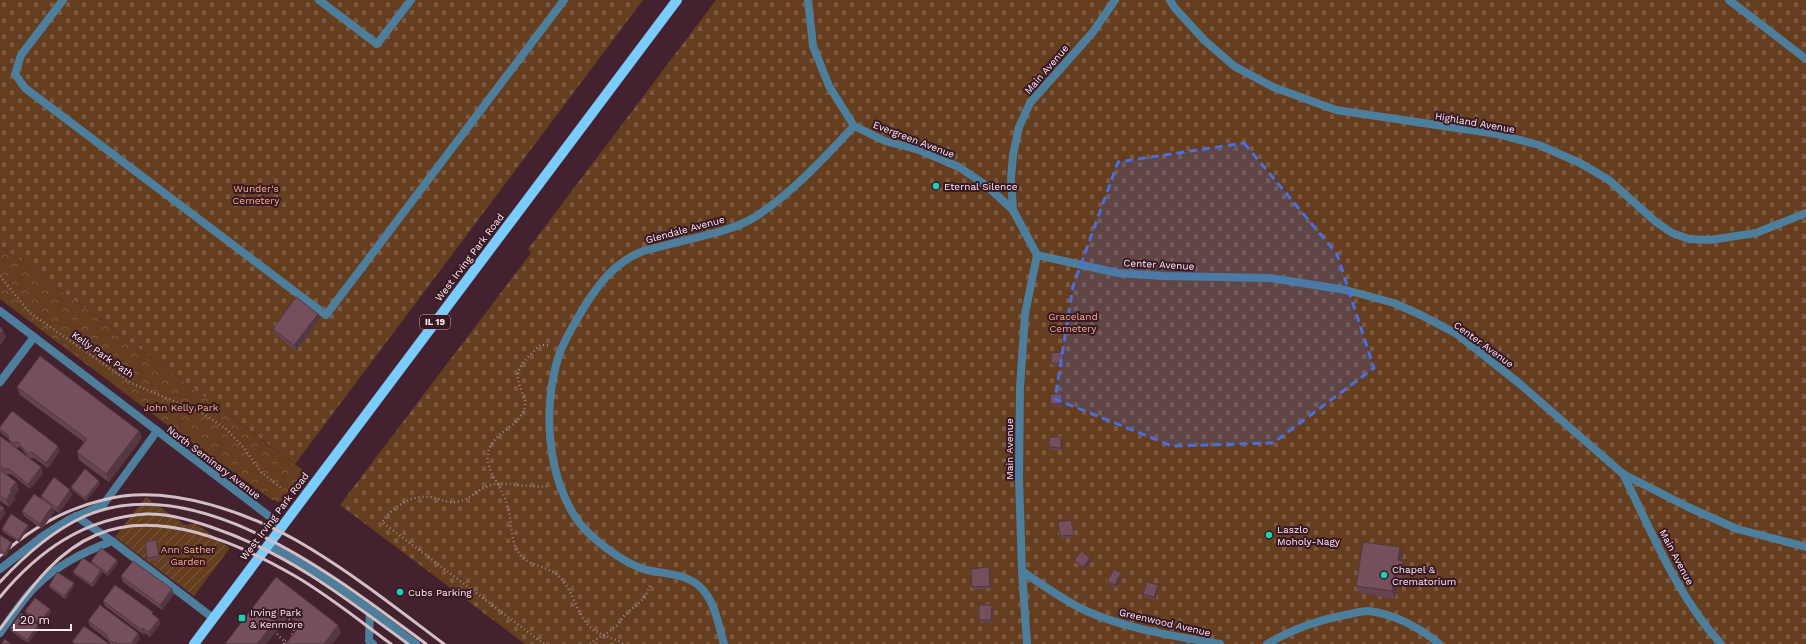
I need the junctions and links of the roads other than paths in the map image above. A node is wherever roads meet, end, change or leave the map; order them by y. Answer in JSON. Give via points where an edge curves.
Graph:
{"nodes":[{"id":1,"x":63,"y":0,"type":"edge"},
{"id":2,"x":319,"y":0,"type":"edge"},
{"id":3,"x":411,"y":0,"type":"edge"},
{"id":4,"x":564,"y":0,"type":"edge"},
{"id":5,"x":677,"y":0,"type":"edge"},
{"id":6,"x":808,"y":0,"type":"edge"},
{"id":7,"x":1115,"y":0,"type":"edge"},
{"id":8,"x":1170,"y":0,"type":"edge"},
{"id":9,"x":1729,"y":0,"type":"edge"},
{"id":10,"x":1806,"y":58,"type":"edge"},
{"id":11,"x":854,"y":126,"type":"junction"},
{"id":12,"x":1013,"y":210,"type":"junction"},
{"id":13,"x":1806,"y":212,"type":"edge"},
{"id":14,"x":1037,"y":255,"type":"junction"},
{"id":15,"x":0,"y":311,"type":"edge"},
{"id":16,"x":34,"y":337,"type":"junction"},
{"id":17,"x":0,"y":382,"type":"edge"},
{"id":18,"x":158,"y":431,"type":"junction"},
{"id":19,"x":1623,"y":474,"type":"junction"},
{"id":20,"x":76,"y":516,"type":"junction"},
{"id":21,"x":282,"y":526,"type":"junction"},
{"id":22,"x":112,"y":541,"type":"junction"},
{"id":23,"x":268,"y":544,"type":"junction"},
{"id":24,"x":1806,"y":547,"type":"edge"},
{"id":25,"x":0,"y":569,"type":"edge"},
{"id":26,"x":1022,"y":571,"type":"junction"},
{"id":27,"x":370,"y":609,"type":"junction"},
{"id":28,"x":213,"y":618,"type":"junction"},
{"id":29,"x":0,"y":633,"type":"edge"},
{"id":30,"x":194,"y":644,"type":"edge"},
{"id":31,"x":373,"y":644,"type":"edge"},
{"id":32,"x":416,"y":644,"type":"edge"},
{"id":33,"x":724,"y":644,"type":"edge"},
{"id":34,"x":1027,"y":644,"type":"edge"},
{"id":35,"x":1220,"y":644,"type":"edge"},
{"id":36,"x":1267,"y":644,"type":"edge"},
{"id":37,"x":1439,"y":644,"type":"edge"},
{"id":38,"x":1721,"y":644,"type":"edge"}],
"edges":[{"from":1,"to":4,"type":"street","via":[[22,55],[15,74],[25,88],[326,315]]},
{"from":2,"to":3,"type":"street","via":[[377,44]]},
{"from":5,"to":21,"type":"main road","name":"West Irving Park Road","number":"IL 19"},
{"from":6,"to":11,"type":"street","via":[[813,46],[829,86]]},
{"from":7,"to":12,"type":"street","name":"Main Avenue","via":[[1093,32],[1030,103],[1019,127],[1013,155]]},
{"from":8,"to":13,"type":"street","name":"Highland Avenue","via":[[1204,40],[1234,66],[1273,87],[1336,110],[1497,134],[1539,145],[1580,163],[1609,180],[1656,222],[1672,233],[1689,239],[1710,240],[1756,233]]},
{"from":9,"to":10,"type":"street"},
{"from":11,"to":12,"type":"street","name":"Evergreen Avenue","via":[[885,141],[918,150],[959,167],[987,186]]},
{"from":11,"to":33,"type":"street","name":"Glendale Avenue","via":[[808,175],[753,218],[722,231],[641,251],[615,266],[594,291],[573,325],[558,357],[551,390],[552,453],[560,484],[574,516],[593,537],[621,559],[646,570],[680,576],[698,585],[712,603]]},
{"from":12,"to":14,"type":"street","name":"Evergreen Avenue"},
{"from":14,"to":19,"type":"street","name":"Center Avenue","via":[[1118,273],[1270,278],[1346,290],[1394,303],[1457,334],[1520,384]]},
{"from":14,"to":26,"type":"street","name":"Main Avenue","via":[[1025,314],[1020,388]]},
{"from":15,"to":16,"type":"street","name":"North Seminary Avenue"},
{"from":16,"to":17,"type":"street"},
{"from":16,"to":18,"type":"street","name":"North Seminary Avenue"},
{"from":18,"to":20,"type":"street","via":[[103,504]]},
{"from":18,"to":21,"type":"street","name":"North Seminary Avenue"},
{"from":19,"to":24,"type":"street","name":"Center Avenue","via":[[1737,529]]},
{"from":19,"to":38,"type":"street","name":"Main Avenue","via":[[1678,582],[1710,632]]},
{"from":20,"to":22,"type":"street"},
{"from":20,"to":25,"type":"street","via":[[43,536]]},
{"from":21,"to":23,"type":"main road","name":"West Irving Park Road","number":"IL 19"},
{"from":22,"to":28,"type":"street"},
{"from":22,"to":29,"type":"street","via":[[67,562],[35,587]]},
{"from":23,"to":27,"type":"street","via":[[339,586]]},
{"from":23,"to":28,"type":"main road","name":"West Irving Park Road","number":"IL 19"},
{"from":26,"to":34,"type":"street","name":"Main Avenue"},
{"from":26,"to":35,"type":"street","name":"Greenwood Avenue","via":[[1084,610],[1122,624]]},
{"from":27,"to":31,"type":"street","via":[[369,641]]},
{"from":27,"to":32,"type":"street"},
{"from":28,"to":30,"type":"main road","name":"West Irving Park Road","number":"IL 19"},
{"from":36,"to":37,"type":"street","via":[[1323,619],[1368,611],[1402,620]]}]}
